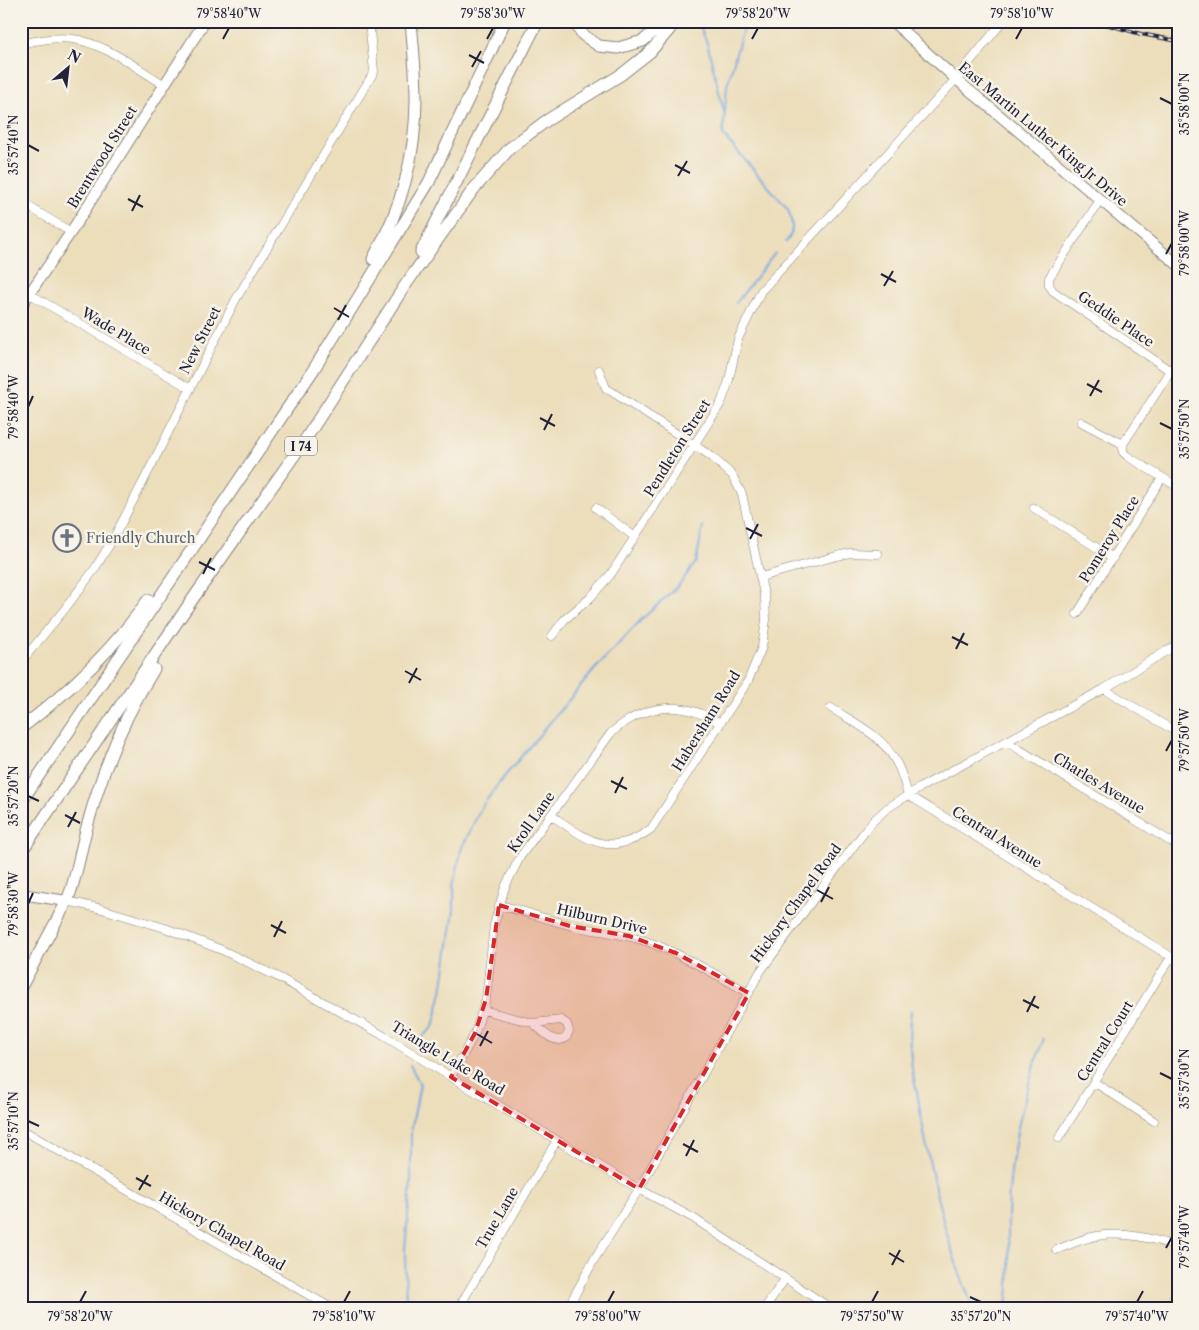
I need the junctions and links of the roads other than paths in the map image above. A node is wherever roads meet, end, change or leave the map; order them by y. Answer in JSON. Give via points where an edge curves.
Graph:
{"nodes":[{"id":1,"x":205,"y":21,"type":"edge"},
{"id":2,"x":369,"y":21,"type":"edge"},
{"id":3,"x":411,"y":21,"type":"edge"},
{"id":4,"x":505,"y":21,"type":"edge"},
{"id":5,"x":538,"y":21,"type":"edge"},
{"id":6,"x":574,"y":21,"type":"edge"},
{"id":7,"x":665,"y":21,"type":"edge"},
{"id":8,"x":675,"y":21,"type":"edge"},
{"id":9,"x":892,"y":21,"type":"edge"},
{"id":10,"x":1003,"y":21,"type":"edge"},
{"id":11,"x":21,"y":44,"type":"edge"},
{"id":12,"x":956,"y":79,"type":"junction"},
{"id":13,"x":163,"y":84,"type":"junction"},
{"id":14,"x":1100,"y":200,"type":"junction"},
{"id":15,"x":21,"y":202,"type":"edge"},
{"id":16,"x":71,"y":232,"type":"junction"},
{"id":17,"x":1178,"y":265,"type":"edge"},
{"id":18,"x":404,"y":287,"type":"junction"},
{"id":19,"x":363,"y":290,"type":"junction"},
{"id":20,"x":30,"y":294,"type":"junction"},
{"id":21,"x":21,"y":306,"type":"edge"},
{"id":22,"x":1178,"y":360,"type":"edge"},
{"id":23,"x":599,"y":370,"type":"dead end"},
{"id":24,"x":1170,"y":371,"type":"junction"},
{"id":25,"x":1178,"y":376,"type":"edge"},
{"id":26,"x":189,"y":388,"type":"junction"},
{"id":27,"x":1081,"y":422,"type":"dead end"},
{"id":28,"x":1123,"y":444,"type":"junction"},
{"id":29,"x":694,"y":445,"type":"junction"},
{"id":30,"x":1162,"y":478,"type":"junction"},
{"id":31,"x":1178,"y":488,"type":"edge"},
{"id":32,"x":596,"y":508,"type":"dead end"},
{"id":33,"x":1034,"y":508,"type":"dead end"},
{"id":34,"x":635,"y":536,"type":"junction"},
{"id":35,"x":191,"y":550,"type":"junction"},
{"id":36,"x":878,"y":554,"type":"dead end"},
{"id":37,"x":1113,"y":558,"type":"junction"},
{"id":38,"x":761,"y":577,"type":"junction"},
{"id":39,"x":192,"y":600,"type":"junction"},
{"id":40,"x":1077,"y":614,"type":"dead end"},
{"id":41,"x":552,"y":636,"type":"dead end"},
{"id":42,"x":1178,"y":644,"type":"edge"},
{"id":43,"x":21,"y":662,"type":"edge"},
{"id":44,"x":1104,"y":689,"type":"junction"},
{"id":45,"x":831,"y":708,"type":"dead end"},
{"id":46,"x":720,"y":724,"type":"junction"},
{"id":47,"x":21,"y":728,"type":"edge"},
{"id":48,"x":1178,"y":733,"type":"edge"},
{"id":49,"x":1007,"y":742,"type":"junction"},
{"id":50,"x":908,"y":795,"type":"junction"},
{"id":51,"x":21,"y":802,"type":"edge"},
{"id":52,"x":551,"y":815,"type":"junction"},
{"id":53,"x":1178,"y":846,"type":"edge"},
{"id":54,"x":21,"y":852,"type":"edge"},
{"id":55,"x":21,"y":894,"type":"edge"},
{"id":56,"x":67,"y":901,"type":"junction"},
{"id":57,"x":499,"y":905,"type":"junction"},
{"id":58,"x":1175,"y":959,"type":"edge"},
{"id":59,"x":21,"y":987,"type":"edge"},
{"id":60,"x":749,"y":993,"type":"junction"},
{"id":61,"x":483,"y":1010,"type":"junction"},
{"id":62,"x":533,"y":1023,"type":"dead end"},
{"id":63,"x":451,"y":1077,"type":"junction"},
{"id":64,"x":1094,"y":1082,"type":"junction"},
{"id":65,"x":1154,"y":1121,"type":"dead end"},
{"id":66,"x":21,"y":1129,"type":"edge"},
{"id":67,"x":1059,"y":1138,"type":"dead end"},
{"id":68,"x":557,"y":1140,"type":"junction"},
{"id":69,"x":639,"y":1189,"type":"junction"},
{"id":70,"x":1178,"y":1248,"type":"edge"},
{"id":71,"x":1056,"y":1250,"type":"dead end"},
{"id":72,"x":785,"y":1278,"type":"junction"},
{"id":73,"x":1178,"y":1289,"type":"edge"},
{"id":74,"x":333,"y":1309,"type":"edge"},
{"id":75,"x":458,"y":1309,"type":"edge"},
{"id":76,"x":567,"y":1309,"type":"edge"},
{"id":77,"x":764,"y":1309,"type":"edge"},
{"id":78,"x":832,"y":1309,"type":"edge"},
{"id":79,"x":1169,"y":1309,"type":"edge"}],
"edges":[{"from":1,"to":13,"type":"main road","name":"Brentwood Street"},
{"from":2,"to":26,"type":"street","name":"New Street","via":[[374,72],[236,299]]},
{"from":3,"to":19,"type":"highway","via":[[416,98],[412,147],[398,207],[368,270]]},
{"from":4,"to":19,"type":"highway","number":"I 74","via":[[429,182]]},
{"from":5,"to":18,"type":"highway","number":"I 74"},
{"from":6,"to":7,"type":"highway","via":[[583,35],[599,46],[618,48],[643,41]]},
{"from":8,"to":18,"type":"highway","via":[[650,52],[622,74],[546,121],[510,148],[473,190]]},
{"from":9,"to":12,"type":"main road","name":"East Martin Luther King Jr Drive"},
{"from":10,"to":12,"type":"street","name":"Pendleton Street"},
{"from":11,"to":13,"type":"street","via":[[78,39],[99,47]]},
{"from":12,"to":14,"type":"main road","name":"East Martin Luther King Jr Drive"},
{"from":12,"to":29,"type":"street","name":"Pendleton Street","via":[[761,291],[738,339],[721,403]]},
{"from":13,"to":16,"type":"main road","name":"Brentwood Street"},
{"from":14,"to":17,"type":"main road","name":"East Martin Luther King Jr Drive"},
{"from":14,"to":24,"type":"street","name":"Geddie Place","via":[[1049,278],[1049,285],[1053,291]]},
{"from":15,"to":16,"type":"street"},
{"from":16,"to":20,"type":"main road","name":"Brentwood Street"},
{"from":18,"to":39,"type":"highway","number":"I 74","via":[[303,443]]},
{"from":19,"to":35,"type":"highway","number":"I 74","via":[[312,372]]},
{"from":20,"to":21,"type":"main road","name":"Brentwood Street"},
{"from":20,"to":26,"type":"street","name":"Wade Place"},
{"from":22,"to":24,"type":"street"},
{"from":23,"to":29,"type":"street","name":"Habersham Road","via":[[606,388]]},
{"from":24,"to":25,"type":"street","name":"Geddie Place"},
{"from":24,"to":28,"type":"street"},
{"from":26,"to":43,"type":"street","name":"New Street","via":[[94,570]]},
{"from":27,"to":28,"type":"street"},
{"from":28,"to":30,"type":"street","via":[[1126,456]]},
{"from":29,"to":34,"type":"street","name":"Pendleton Street"},
{"from":29,"to":38,"type":"street","name":"Habersham Road","via":[[732,475],[742,494]]},
{"from":30,"to":31,"type":"street"},
{"from":30,"to":37,"type":"street","name":"Pomeroy Place"},
{"from":32,"to":34,"type":"street"},
{"from":33,"to":37,"type":"street"},
{"from":34,"to":41,"type":"street","name":"Pendleton Street","via":[[610,574]]},
{"from":35,"to":47,"type":"highway","via":[[170,567],[136,617],[90,669]]},
{"from":35,"to":51,"type":"highway","number":"I 74"},
{"from":36,"to":38,"type":"street","via":[[850,553]]},
{"from":37,"to":40,"type":"street","name":"Pomeroy Place"},
{"from":38,"to":46,"type":"street","name":"Habersham Road","via":[[766,620],[762,647],[748,682]]},
{"from":39,"to":54,"type":"highway","number":"I 74"},
{"from":39,"to":56,"type":"highway","via":[[185,622],[148,678],[115,743],[98,788]]},
{"from":42,"to":44,"type":"street","name":"Hickory Chapel Road"},
{"from":44,"to":48,"type":"street"},
{"from":44,"to":49,"type":"street","name":"Hickory Chapel Road"},
{"from":45,"to":50,"type":"street","via":[[877,737],[890,751]]},
{"from":46,"to":52,"type":"street","name":"Kroll Lane","via":[[698,712],[674,708],[653,709],[631,718],[611,733]]},
{"from":46,"to":52,"type":"street","name":"Habersham Road","via":[[652,829],[641,837],[621,844],[598,843],[584,838]]},
{"from":49,"to":50,"type":"street","name":"Hickory Chapel Road"},
{"from":49,"to":53,"type":"street","name":"Charles Avenue"},
{"from":50,"to":58,"type":"street","name":"Central Avenue"},
{"from":50,"to":60,"type":"street","name":"Hickory Chapel Road","via":[[886,809],[863,833]]},
{"from":52,"to":57,"type":"street","name":"Kroll Lane","via":[[520,857]]},
{"from":55,"to":56,"type":"main road","name":"Triangle Lake Road"},
{"from":56,"to":59,"type":"highway"},
{"from":56,"to":63,"type":"street","name":"Triangle Lake Road","via":[[165,928],[222,950],[327,1003]]},
{"from":57,"to":60,"type":"street","name":"Hilburn Drive","via":[[570,926],[652,943]]},
{"from":57,"to":61,"type":"street","name":"Kroll Lane"},
{"from":58,"to":64,"type":"street","name":"Central Court"},
{"from":60,"to":69,"type":"street","name":"Hickory Chapel Road"},
{"from":61,"to":62,"type":"street"},
{"from":61,"to":63,"type":"street","name":"Kroll Lane","via":[[475,1033]]},
{"from":63,"to":68,"type":"street","name":"Triangle Lake Road"},
{"from":64,"to":65,"type":"street"},
{"from":64,"to":67,"type":"street","name":"Central Court"},
{"from":66,"to":74,"type":"street","name":"Hickory Chapel Road"},
{"from":68,"to":69,"type":"street","name":"Triangle Lake Road"},
{"from":68,"to":75,"type":"street","name":"True Lane"},
{"from":69,"to":72,"type":"street","name":"Triangle Lake Road","via":[[693,1218]]},
{"from":69,"to":76,"type":"street","name":"Hickory Chapel Road"},
{"from":70,"to":71,"type":"street","via":[[1157,1240],[1110,1235],[1095,1236]]},
{"from":72,"to":77,"type":"street"},
{"from":72,"to":78,"type":"street","name":"Triangle Lake Road"},
{"from":73,"to":79,"type":"street"}]}
